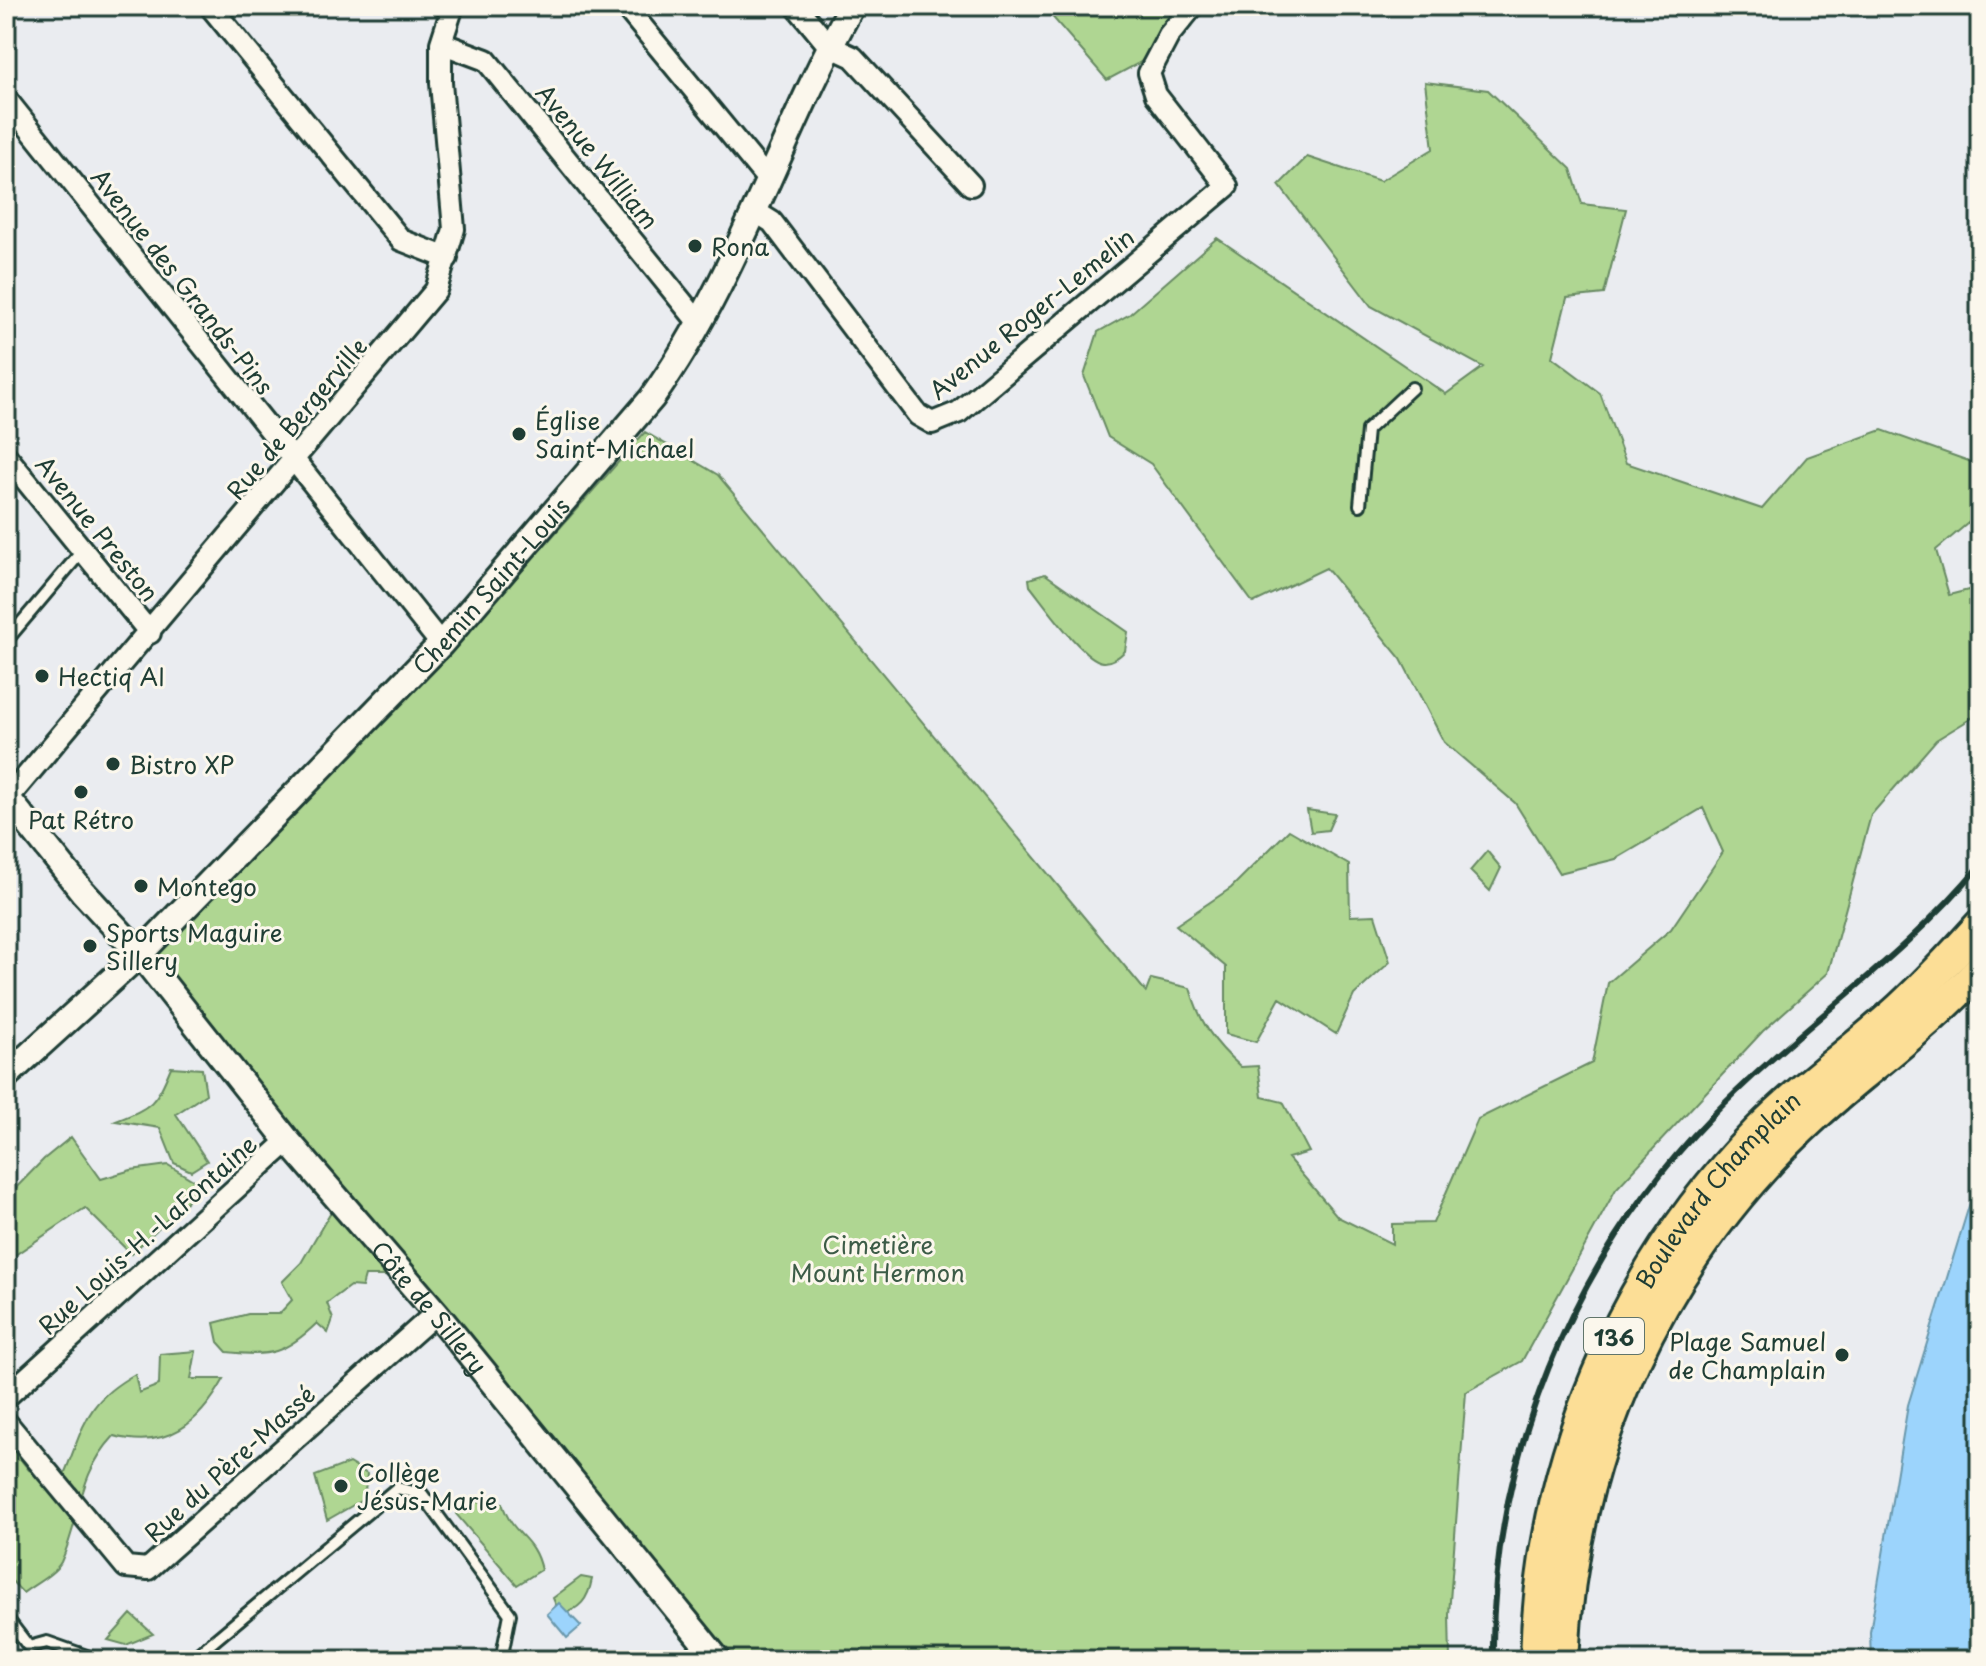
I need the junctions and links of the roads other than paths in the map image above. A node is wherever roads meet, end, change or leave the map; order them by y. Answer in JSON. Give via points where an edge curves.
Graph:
{"nodes":[{"id":1,"x":210,"y":6,"type":"edge"},
{"id":2,"x":453,"y":6,"type":"edge"},
{"id":3,"x":625,"y":6,"type":"edge"},
{"id":4,"x":796,"y":6,"type":"edge"},
{"id":5,"x":852,"y":6,"type":"edge"},
{"id":6,"x":1193,"y":6,"type":"edge"},
{"id":7,"x":441,"y":43,"type":"junction"},
{"id":8,"x":829,"y":46,"type":"junction"},
{"id":9,"x":6,"y":99,"type":"edge"},
{"id":10,"x":768,"y":180,"type":"junction"},
{"id":11,"x":971,"y":185,"type":"dead end"},
{"id":12,"x":756,"y":212,"type":"junction"},
{"id":13,"x":447,"y":258,"type":"junction"},
{"id":14,"x":699,"y":323,"type":"junction"},
{"id":15,"x":1412,"y":388,"type":"dead end"},
{"id":16,"x":6,"y":456,"type":"edge"},
{"id":17,"x":293,"y":461,"type":"junction"},
{"id":18,"x":1360,"y":505,"type":"dead end"},
{"id":19,"x":83,"y":550,"type":"junction"},
{"id":20,"x":150,"y":633,"type":"junction"},
{"id":21,"x":6,"y":641,"type":"edge"},
{"id":22,"x":441,"y":644,"type":"junction"},
{"id":23,"x":7,"y":797,"type":"edge"},
{"id":24,"x":1980,"y":925,"type":"edge"},
{"id":25,"x":140,"y":954,"type":"junction"},
{"id":26,"x":1980,"y":969,"type":"edge"},
{"id":27,"x":6,"y":1076,"type":"edge"},
{"id":28,"x":288,"y":1141,"type":"junction"},
{"id":29,"x":436,"y":1313,"type":"junction"},
{"id":30,"x":6,"y":1397,"type":"edge"},
{"id":31,"x":6,"y":1422,"type":"edge"},
{"id":32,"x":6,"y":1617,"type":"edge"},
{"id":33,"x":29,"y":1647,"type":"junction"},
{"id":34,"x":23,"y":1660,"type":"edge"},
{"id":35,"x":98,"y":1660,"type":"edge"},
{"id":36,"x":191,"y":1660,"type":"edge"},
{"id":37,"x":501,"y":1660,"type":"edge"},
{"id":38,"x":718,"y":1660,"type":"edge"},
{"id":39,"x":1536,"y":1660,"type":"edge"},
{"id":40,"x":1563,"y":1660,"type":"edge"}],
"edges":[{"from":1,"to":13,"type":"street","via":[[401,240]]},
{"from":2,"to":7,"type":"street","name":"Rue de Bergerville"},
{"from":3,"to":10,"type":"street"},
{"from":4,"to":8,"type":"street"},
{"from":5,"to":8,"type":"street","name":"Chemin Saint-Louis"},
{"from":6,"to":12,"type":"street","name":"Avenue Roger-Lemelin","via":[[1169,35],[1149,73],[1156,95],[1227,186],[959,412],[932,423],[918,415],[772,222]]},
{"from":7,"to":13,"type":"street","name":"Rue de Bergerville","via":[[454,229]]},
{"from":7,"to":14,"type":"street","name":"Avenue William","via":[[486,60]]},
{"from":8,"to":10,"type":"street","name":"Chemin Saint-Louis"},
{"from":8,"to":11,"type":"street","via":[[853,57]]},
{"from":9,"to":17,"type":"street","name":"Avenue des Grands-Pins"},
{"from":10,"to":12,"type":"street","name":"Chemin Saint-Louis"},
{"from":12,"to":14,"type":"street","name":"Chemin Saint-Louis"},
{"from":13,"to":17,"type":"street","name":"Rue de Bergerville","via":[[422,310]]},
{"from":14,"to":22,"type":"street","name":"Chemin Saint-Louis","via":[[652,398]]},
{"from":15,"to":18,"type":"lane","via":[[1367,430]]},
{"from":16,"to":19,"type":"street","name":"Avenue Preston"},
{"from":17,"to":20,"type":"street","name":"Rue de Bergerville"},
{"from":17,"to":22,"type":"street","name":"Avenue des Grands-Pins"},
{"from":19,"to":20,"type":"street","name":"Avenue Preston"},
{"from":19,"to":21,"type":"lane"},
{"from":20,"to":23,"type":"street","name":"Rue de Bergerville"},
{"from":22,"to":25,"type":"street","name":"Chemin Saint-Louis"},
{"from":23,"to":25,"type":"street","name":"Côte de Sillery"},
{"from":24,"to":39,"type":"main road","name":"Boulevard Champlain","number":"136","via":[[1900,1008],[1760,1129],[1660,1256],[1622,1319],[1570,1447],[1542,1573]]},
{"from":25,"to":27,"type":"street","name":"Chemin Saint-Louis"},
{"from":25,"to":28,"type":"street","name":"Côte de Sillery"},
{"from":26,"to":40,"type":"main road","name":"Boulevard Champlain","number":"136","via":[[1915,1034],[1783,1148],[1717,1223],[1669,1296],[1627,1373],[1598,1447],[1571,1565]]},
{"from":28,"to":29,"type":"street","name":"Côte de Sillery"},
{"from":28,"to":30,"type":"street","name":"Rue Louis-H.-LaFontaine"},
{"from":29,"to":31,"type":"street","name":"Rue du Père-Massé","via":[[148,1569],[126,1567]]},
{"from":29,"to":38,"type":"street","name":"Côte de Sillery"},
{"from":32,"to":33,"type":"lane"},
{"from":33,"to":34,"type":"lane"},
{"from":33,"to":35,"type":"lane","via":[[47,1642]]},
{"from":36,"to":37,"type":"lane","via":[[397,1488],[422,1494],[510,1614]]}]}
